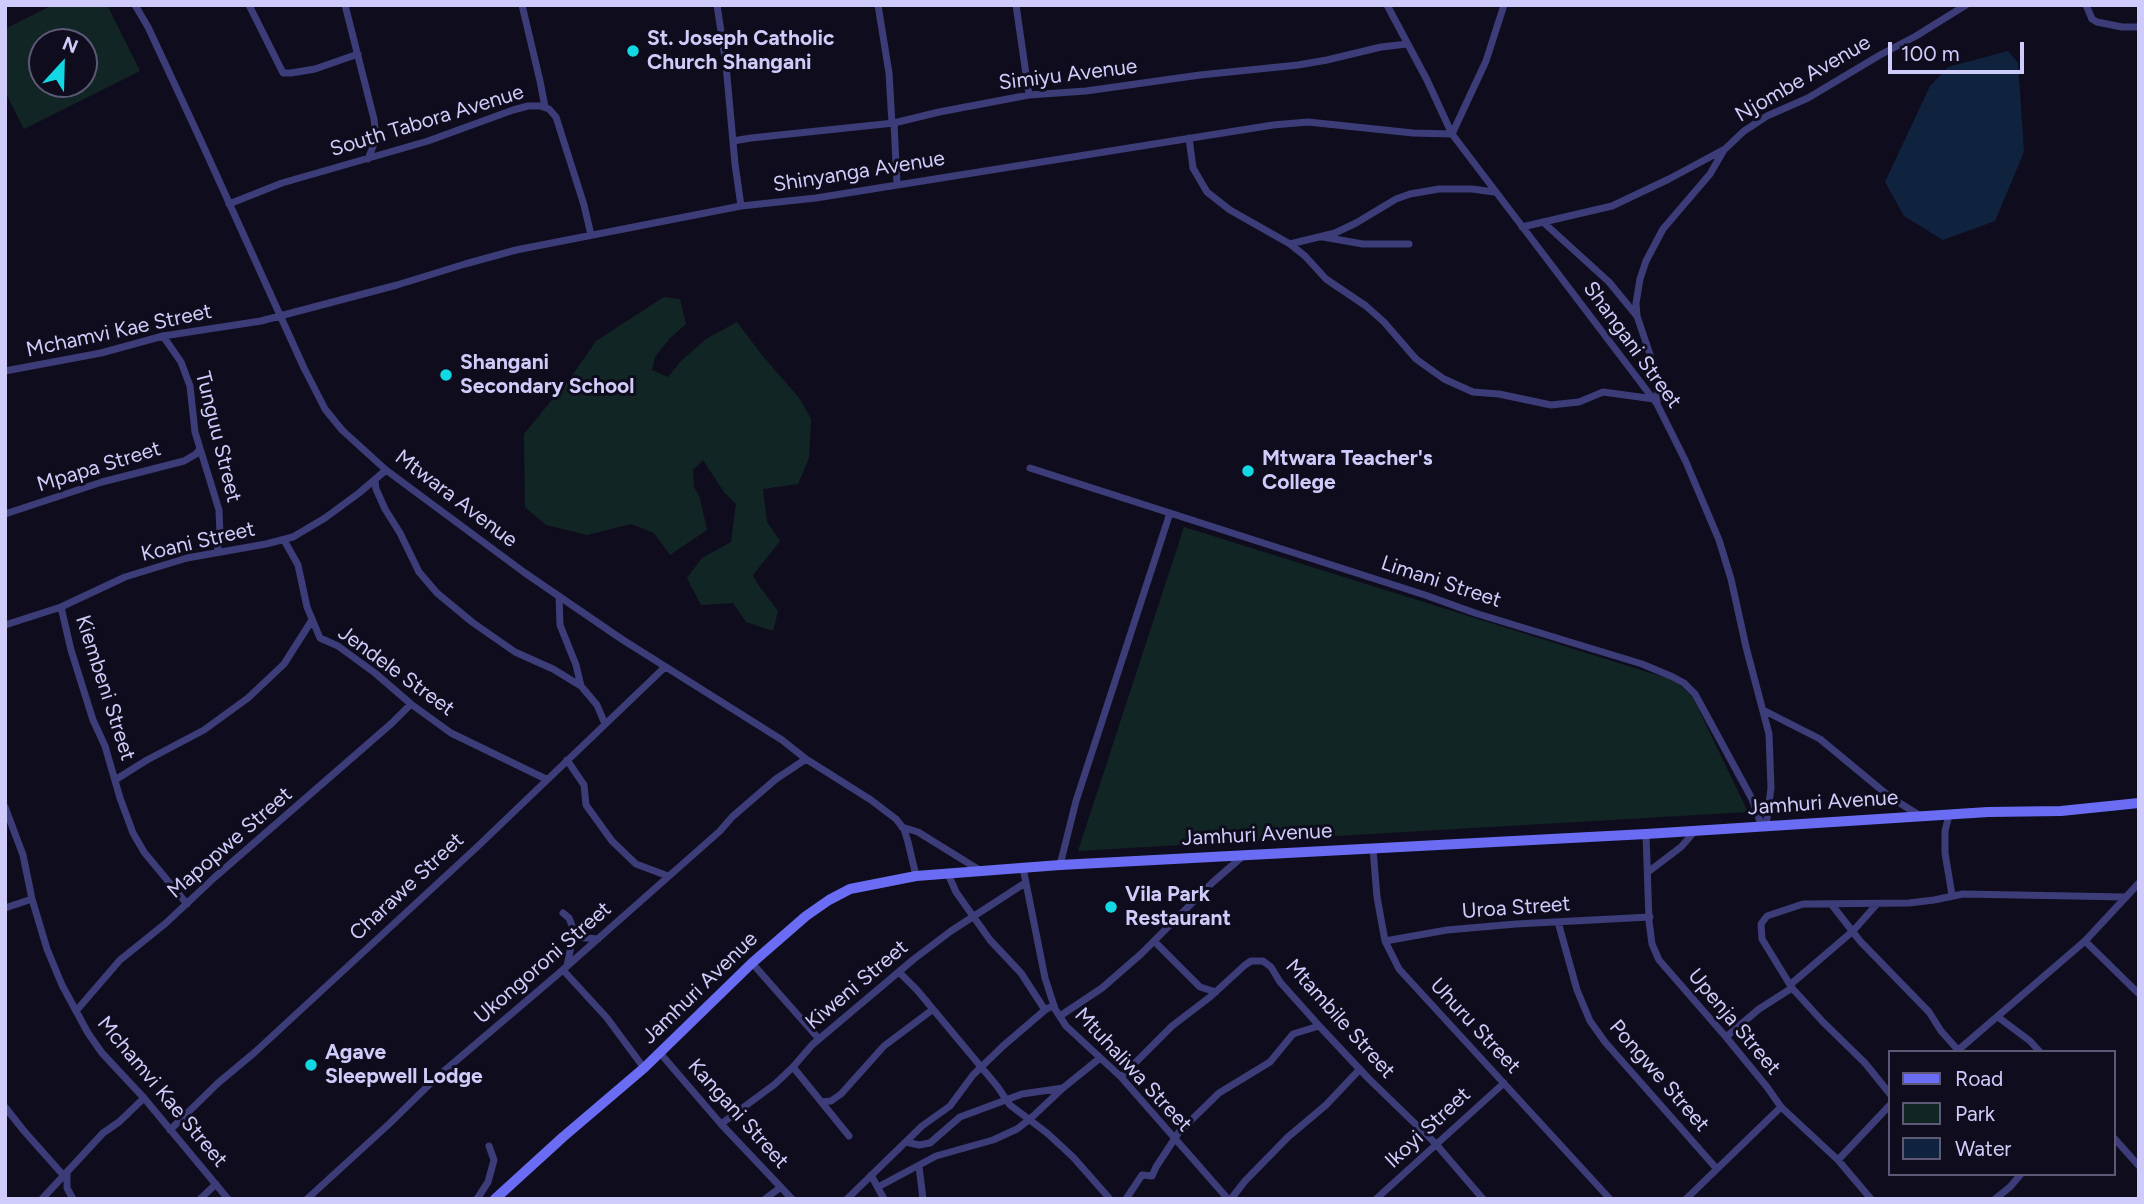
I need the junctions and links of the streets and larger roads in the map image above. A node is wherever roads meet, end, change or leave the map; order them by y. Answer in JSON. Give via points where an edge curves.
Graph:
{"nodes":[{"id":1,"x":135,"y":5,"type":"edge"},
{"id":2,"x":249,"y":5,"type":"edge"},
{"id":3,"x":345,"y":5,"type":"edge"},
{"id":4,"x":522,"y":5,"type":"edge"},
{"id":5,"x":717,"y":5,"type":"edge"},
{"id":6,"x":878,"y":5,"type":"edge"},
{"id":7,"x":1016,"y":5,"type":"edge"},
{"id":8,"x":1387,"y":5,"type":"edge"},
{"id":9,"x":1504,"y":5,"type":"edge"},
{"id":10,"x":1966,"y":5,"type":"edge"},
{"id":11,"x":2086,"y":5,"type":"edge"},
{"id":12,"x":2139,"y":27,"type":"edge"},
{"id":13,"x":1407,"y":44,"type":"junction"},
{"id":14,"x":358,"y":54,"type":"junction"},
{"id":15,"x":1029,"y":95,"type":"junction"},
{"id":16,"x":545,"y":107,"type":"junction"},
{"id":17,"x":893,"y":123,"type":"junction"},
{"id":18,"x":1452,"y":134,"type":"junction"},
{"id":19,"x":1189,"y":138,"type":"junction"},
{"id":20,"x":733,"y":141,"type":"junction"},
{"id":21,"x":1724,"y":150,"type":"junction"},
{"id":22,"x":368,"y":159,"type":"junction"},
{"id":23,"x":897,"y":184,"type":"junction"},
{"id":24,"x":1496,"y":192,"type":"junction"},
{"id":25,"x":229,"y":204,"type":"junction"},
{"id":26,"x":741,"y":206,"type":"junction"},
{"id":27,"x":1543,"y":222,"type":"junction"},
{"id":28,"x":1522,"y":227,"type":"junction"},
{"id":29,"x":591,"y":235,"type":"junction"},
{"id":30,"x":1323,"y":237,"type":"junction"},
{"id":31,"x":1290,"y":244,"type":"junction"},
{"id":32,"x":1409,"y":244,"type":"dead end"},
{"id":33,"x":1637,"y":316,"type":"junction"},
{"id":34,"x":280,"y":317,"type":"junction"},
{"id":35,"x":163,"y":336,"type":"junction"},
{"id":36,"x":5,"y":372,"type":"edge"},
{"id":37,"x":1656,"y":401,"type":"junction"},
{"id":38,"x":200,"y":449,"type":"junction"},
{"id":39,"x":184,"y":461,"type":"junction"},
{"id":40,"x":207,"y":467,"type":"junction"},
{"id":41,"x":1030,"y":468,"type":"dead end"},
{"id":42,"x":386,"y":470,"type":"junction"},
{"id":43,"x":375,"y":481,"type":"junction"},
{"id":44,"x":1170,"y":513,"type":"junction"},
{"id":45,"x":5,"y":514,"type":"edge"},
{"id":46,"x":284,"y":540,"type":"junction"},
{"id":47,"x":218,"y":552,"type":"junction"},
{"id":48,"x":559,"y":596,"type":"junction"},
{"id":49,"x":61,"y":607,"type":"junction"},
{"id":50,"x":312,"y":620,"type":"junction"},
{"id":51,"x":5,"y":625,"type":"edge"},
{"id":52,"x":665,"y":667,"type":"junction"},
{"id":53,"x":581,"y":686,"type":"junction"},
{"id":54,"x":411,"y":704,"type":"junction"},
{"id":55,"x":1763,"y":710,"type":"junction"},
{"id":56,"x":605,"y":724,"type":"junction"},
{"id":57,"x":806,"y":759,"type":"junction"},
{"id":58,"x":567,"y":760,"type":"junction"},
{"id":59,"x":546,"y":779,"type":"junction"},
{"id":60,"x":115,"y":780,"type":"junction"},
{"id":61,"x":2138,"y":803,"type":"edge"},
{"id":62,"x":5,"y":807,"type":"edge"},
{"id":63,"x":1949,"y":815,"type":"junction"},
{"id":64,"x":1921,"y":817,"type":"junction"},
{"id":65,"x":8,"y":819,"type":"edge"},
{"id":66,"x":1764,"y":826,"type":"junction"},
{"id":67,"x":902,"y":827,"type":"junction"},
{"id":68,"x":1696,"y":831,"type":"junction"},
{"id":69,"x":1646,"y":834,"type":"junction"},
{"id":70,"x":1373,"y":849,"type":"junction"},
{"id":71,"x":1244,"y":855,"type":"junction"},
{"id":72,"x":1060,"y":865,"type":"junction"},
{"id":73,"x":1023,"y":868,"type":"junction"},
{"id":74,"x":981,"y":872,"type":"junction"},
{"id":75,"x":1648,"y":872,"type":"junction"},
{"id":76,"x":948,"y":874,"type":"junction"},
{"id":77,"x":668,"y":876,"type":"junction"},
{"id":78,"x":916,"y":876,"type":"junction"},
{"id":79,"x":1025,"y":883,"type":"junction"},
{"id":80,"x":2139,"y":883,"type":"edge"},
{"id":81,"x":1952,"y":895,"type":"junction"},
{"id":82,"x":2126,"y":897,"type":"junction"},
{"id":83,"x":32,"y":899,"type":"junction"},
{"id":84,"x":187,"y":904,"type":"junction"},
{"id":85,"x":1878,"y":904,"type":"junction"},
{"id":86,"x":1832,"y":905,"type":"junction"},
{"id":87,"x":5,"y":908,"type":"edge"},
{"id":88,"x":563,"y":913,"type":"dead end"},
{"id":89,"x":974,"y":916,"type":"junction"},
{"id":90,"x":1650,"y":917,"type":"junction"},
{"id":91,"x":1558,"y":922,"type":"junction"},
{"id":92,"x":1853,"y":931,"type":"junction"},
{"id":93,"x":574,"y":937,"type":"junction"},
{"id":94,"x":598,"y":939,"type":"junction"},
{"id":95,"x":1154,"y":941,"type":"junction"},
{"id":96,"x":1385,"y":941,"type":"junction"},
{"id":97,"x":2085,"y":941,"type":"junction"},
{"id":98,"x":752,"y":963,"type":"junction"},
{"id":99,"x":565,"y":968,"type":"junction"},
{"id":100,"x":899,"y":972,"type":"junction"},
{"id":101,"x":1792,"y":986,"type":"junction"},
{"id":102,"x":1216,"y":992,"type":"junction"},
{"id":103,"x":2139,"y":994,"type":"edge"},
{"id":104,"x":1054,"y":1005,"type":"junction"},
{"id":105,"x":932,"y":1010,"type":"junction"},
{"id":106,"x":1045,"y":1010,"type":"junction"},
{"id":107,"x":76,"y":1011,"type":"junction"},
{"id":108,"x":1060,"y":1016,"type":"junction"},
{"id":109,"x":1998,"y":1017,"type":"junction"},
{"id":110,"x":1319,"y":1026,"type":"junction"},
{"id":111,"x":1726,"y":1037,"type":"junction"},
{"id":112,"x":819,"y":1039,"type":"junction"},
{"id":113,"x":1956,"y":1050,"type":"edge"},
{"id":114,"x":1958,"y":1050,"type":"edge"},
{"id":115,"x":2038,"y":1050,"type":"edge"},
{"id":116,"x":660,"y":1053,"type":"junction"},
{"id":117,"x":1100,"y":1058,"type":"junction"},
{"id":118,"x":644,"y":1068,"type":"junction"},
{"id":119,"x":793,"y":1068,"type":"junction"},
{"id":120,"x":981,"y":1068,"type":"junction"},
{"id":121,"x":1360,"y":1069,"type":"junction"},
{"id":122,"x":1121,"y":1077,"type":"junction"},
{"id":123,"x":1504,"y":1083,"type":"junction"},
{"id":124,"x":1063,"y":1088,"type":"junction"},
{"id":125,"x":1888,"y":1092,"type":"edge"},
{"id":126,"x":144,"y":1098,"type":"junction"},
{"id":127,"x":1006,"y":1100,"type":"junction"},
{"id":128,"x":822,"y":1102,"type":"junction"},
{"id":129,"x":5,"y":1107,"type":"edge"},
{"id":130,"x":1888,"y":1107,"type":"edge"},
{"id":131,"x":1781,"y":1108,"type":"junction"},
{"id":132,"x":1030,"y":1119,"type":"junction"},
{"id":133,"x":721,"y":1124,"type":"junction"},
{"id":134,"x":170,"y":1130,"type":"junction"},
{"id":135,"x":849,"y":1136,"type":"dead end"},
{"id":136,"x":1175,"y":1140,"type":"junction"},
{"id":137,"x":2116,"y":1140,"type":"edge"},
{"id":138,"x":906,"y":1142,"type":"junction"},
{"id":139,"x":1435,"y":1143,"type":"junction"},
{"id":140,"x":489,"y":1146,"type":"dead end"},
{"id":141,"x":1838,"y":1160,"type":"junction"},
{"id":142,"x":919,"y":1166,"type":"junction"},
{"id":143,"x":2139,"y":1166,"type":"edge"},
{"id":144,"x":1716,"y":1168,"type":"junction"},
{"id":145,"x":871,"y":1174,"type":"junction"},
{"id":146,"x":66,"y":1175,"type":"junction"},
{"id":147,"x":2019,"y":1176,"type":"edge"},
{"id":148,"x":216,"y":1184,"type":"junction"},
{"id":149,"x":780,"y":1187,"type":"junction"},
{"id":150,"x":878,"y":1187,"type":"junction"},
{"id":151,"x":2003,"y":1193,"type":"junction"},
{"id":152,"x":42,"y":1199,"type":"edge"},
{"id":153,"x":73,"y":1199,"type":"edge"},
{"id":154,"x":200,"y":1199,"type":"edge"},
{"id":155,"x":228,"y":1199,"type":"edge"},
{"id":156,"x":307,"y":1199,"type":"edge"},
{"id":157,"x":477,"y":1199,"type":"edge"},
{"id":158,"x":495,"y":1199,"type":"edge"},
{"id":159,"x":765,"y":1199,"type":"edge"},
{"id":160,"x":792,"y":1199,"type":"edge"},
{"id":161,"x":847,"y":1199,"type":"edge"},
{"id":162,"x":884,"y":1199,"type":"edge"},
{"id":163,"x":923,"y":1199,"type":"edge"},
{"id":164,"x":1110,"y":1199,"type":"edge"},
{"id":165,"x":1126,"y":1199,"type":"edge"},
{"id":166,"x":1229,"y":1199,"type":"edge"},
{"id":167,"x":1376,"y":1199,"type":"edge"},
{"id":168,"x":1483,"y":1199,"type":"edge"},
{"id":169,"x":1610,"y":1199,"type":"edge"},
{"id":170,"x":1686,"y":1199,"type":"edge"},
{"id":171,"x":1871,"y":1199,"type":"edge"},
{"id":172,"x":1995,"y":1199,"type":"edge"},
{"id":173,"x":2011,"y":1199,"type":"edge"}],
"edges":[{"from":1,"to":25,"type":"street","name":"Mtwara Avenue"},
{"from":2,"to":14,"type":"street","via":[[283,73],[315,69]]},
{"from":3,"to":14,"type":"street"},
{"from":4,"to":16,"type":"street"},
{"from":5,"to":20,"type":"street"},
{"from":6,"to":17,"type":"street"},
{"from":7,"to":15,"type":"street"},
{"from":8,"to":13,"type":"street","name":"Shangani Street"},
{"from":9,"to":18,"type":"street","via":[[1486,61]]},
{"from":10,"to":21,"type":"street","name":"Njombe Avenue","via":[[1808,98],[1767,116]]},
{"from":11,"to":12,"type":"street","via":[[2097,22]]},
{"from":13,"to":15,"type":"street","name":"Simiyu Avenue","via":[[1298,65]]},
{"from":13,"to":18,"type":"street","name":"Shangani Street"},
{"from":14,"to":22,"type":"street","via":[[376,133]]},
{"from":15,"to":17,"type":"street","name":"Simiyu Avenue"},
{"from":16,"to":22,"type":"street","name":"South Tabora Avenue","via":[[513,110]]},
{"from":16,"to":29,"type":"street","name":"South Tabora Avenue","via":[[556,117]]},
{"from":17,"to":20,"type":"street","name":"Simiyu Avenue"},
{"from":17,"to":23,"type":"street"},
{"from":18,"to":19,"type":"street","name":"Shinyanga Avenue","via":[[1308,122]]},
{"from":18,"to":24,"type":"street","name":"Shangani Street"},
{"from":19,"to":23,"type":"street","name":"Shinyanga Avenue"},
{"from":19,"to":31,"type":"street","via":[[1193,168],[1208,192]]},
{"from":20,"to":26,"type":"street"},
{"from":21,"to":27,"type":"street","via":[[1612,206]]},
{"from":21,"to":33,"type":"street","name":"Njombe Avenue","via":[[1660,234],[1640,279]]},
{"from":22,"to":25,"type":"street","name":"South Tabora Avenue","via":[[282,183]]},
{"from":23,"to":26,"type":"street","name":"Shinyanga Avenue"},
{"from":24,"to":28,"type":"street","name":"Shangani Street"},
{"from":24,"to":30,"type":"street","via":[[1472,189],[1410,194]]},
{"from":25,"to":34,"type":"street","name":"Mtwara Avenue"},
{"from":26,"to":29,"type":"street","name":"Shinyanga Avenue"},
{"from":27,"to":28,"type":"street"},
{"from":27,"to":33,"type":"street","via":[[1609,282]]},
{"from":28,"to":37,"type":"street","name":"Shangani Street"},
{"from":29,"to":34,"type":"street","name":"Shinyanga Avenue","via":[[516,250]]},
{"from":30,"to":31,"type":"street"},
{"from":30,"to":32,"type":"street","via":[[1350,243]]},
{"from":31,"to":37,"type":"street","via":[[1326,279],[1384,322],[1424,366],[1473,392],[1551,405],[1579,402],[1603,392]]},
{"from":33,"to":37,"type":"street","name":"Njombe Avenue","via":[[1658,378]]},
{"from":34,"to":35,"type":"street","name":"Mchamvi Kae Street"},
{"from":34,"to":42,"type":"street","name":"Mtwara Avenue","via":[[326,409]]},
{"from":35,"to":36,"type":"street","name":"Mchamvi Kae Street"},
{"from":35,"to":38,"type":"street","name":"Tunguu Street","via":[[187,375]]},
{"from":37,"to":55,"type":"street","name":"Shangani Street","via":[[1719,540]]},
{"from":38,"to":39,"type":"street","name":"Mpapa Street"},
{"from":38,"to":40,"type":"street","name":"Tunguu Street"},
{"from":39,"to":40,"type":"street"},
{"from":39,"to":45,"type":"street","name":"Mpapa Street"},
{"from":40,"to":47,"type":"street","name":"Tunguu Street","via":[[219,510]]},
{"from":41,"to":44,"type":"street","name":"Limani Street"},
{"from":42,"to":43,"type":"street","name":"Koani Street"},
{"from":42,"to":48,"type":"street","name":"Mtwara Avenue"},
{"from":43,"to":46,"type":"street","name":"Koani Street"},
{"from":43,"to":53,"type":"street","via":[[384,509],[419,572],[437,593],[515,652]]},
{"from":44,"to":66,"type":"street","name":"Limani Street","via":[[1673,677],[1695,694]]},
{"from":44,"to":72,"type":"street","via":[[1076,801]]},
{"from":46,"to":47,"type":"street","name":"Koani Street"},
{"from":46,"to":50,"type":"street","name":"Jendele Street","via":[[298,565]]},
{"from":47,"to":49,"type":"street","name":"Koani Street","via":[[125,577]]},
{"from":48,"to":52,"type":"street","name":"Mtwara Avenue"},
{"from":48,"to":53,"type":"street","via":[[561,625]]},
{"from":49,"to":51,"type":"street","name":"Koani Street"},
{"from":49,"to":60,"type":"street","name":"Kiembeni Street"},
{"from":50,"to":54,"type":"street","name":"Jendele Street","via":[[320,638],[338,646]]},
{"from":50,"to":60,"type":"street","name":"Kiembeni Street","via":[[284,664],[248,698],[204,730]]},
{"from":52,"to":56,"type":"street","name":"Charawe Street"},
{"from":52,"to":57,"type":"street","name":"Mtwara Avenue"},
{"from":53,"to":56,"type":"street"},
{"from":54,"to":59,"type":"street","name":"Jendele Street","via":[[451,733]]},
{"from":54,"to":84,"type":"street","name":"Mapopwe Street"},
{"from":55,"to":64,"type":"street","via":[[1820,739]]},
{"from":55,"to":66,"type":"street","name":"Shangani Street","via":[[1772,756]]},
{"from":56,"to":58,"type":"street","name":"Charawe Street"},
{"from":57,"to":67,"type":"street","name":"Mtwara Avenue","via":[[871,800]]},
{"from":57,"to":77,"type":"street","name":"Ukongoroni Street","via":[[776,779]]},
{"from":58,"to":59,"type":"street","name":"Charawe Street"},
{"from":58,"to":77,"type":"street","via":[[584,785],[586,806],[612,841],[635,864]]},
{"from":59,"to":134,"type":"street","name":"Charawe Street"},
{"from":60,"to":84,"type":"street","name":"Kiembeni Street","via":[[144,852]]},
{"from":61,"to":63,"type":"street","name":"Jamhuri Avenue"},
{"from":62,"to":65,"type":"street","name":"Mchamvi Kae Street"},
{"from":63,"to":64,"type":"street","name":"Jamhuri Avenue"},
{"from":63,"to":81,"type":"street","via":[[1944,840]]},
{"from":64,"to":66,"type":"street","name":"Jamhuri Avenue"},
{"from":65,"to":83,"type":"street","name":"Mchamvi Kae Street","via":[[23,855]]},
{"from":66,"to":68,"type":"street","name":"Jamhuri Avenue"},
{"from":67,"to":74,"type":"street","via":[[918,832]]},
{"from":67,"to":78,"type":"street"},
{"from":68,"to":69,"type":"street","name":"Jamhuri Avenue"},
{"from":68,"to":75,"type":"street"},
{"from":69,"to":70,"type":"street","name":"Jamhuri Avenue"},
{"from":69,"to":75,"type":"street","name":"Upenja Street"},
{"from":70,"to":71,"type":"street","name":"Jamhuri Avenue"},
{"from":70,"to":96,"type":"street","name":"Uhuru Street"},
{"from":71,"to":72,"type":"street","name":"Jamhuri Avenue"},
{"from":71,"to":95,"type":"street"},
{"from":72,"to":73,"type":"street","name":"Jamhuri Avenue"},
{"from":73,"to":74,"type":"street","name":"Jamhuri Avenue"},
{"from":73,"to":79,"type":"street","name":"Mtuhaliwa Street"},
{"from":74,"to":76,"type":"street","name":"Jamhuri Avenue"},
{"from":75,"to":90,"type":"street","name":"Upenja Street"},
{"from":76,"to":78,"type":"street","name":"Jamhuri Avenue"},
{"from":76,"to":89,"type":"street"},
{"from":77,"to":94,"type":"street","name":"Ukongoroni Street"},
{"from":78,"to":98,"type":"street","name":"Jamhuri Avenue","via":[[850,889],[829,900]]},
{"from":79,"to":89,"type":"street","name":"Kiweni Street"},
{"from":79,"to":104,"type":"street","name":"Mtuhaliwa Street"},
{"from":80,"to":82,"type":"street"},
{"from":81,"to":82,"type":"street"},
{"from":81,"to":85,"type":"street"},
{"from":82,"to":97,"type":"street"},
{"from":83,"to":87,"type":"street"},
{"from":83,"to":107,"type":"street","name":"Mchamvi Kae Street","via":[[61,985]]},
{"from":84,"to":107,"type":"street","name":"Mapopwe Street","via":[[120,960]]},
{"from":85,"to":86,"type":"street"},
{"from":85,"to":92,"type":"street"},
{"from":86,"to":92,"type":"street"},
{"from":86,"to":101,"type":"street","via":[[1796,905],[1773,913],[1761,924],[1764,944]]},
{"from":88,"to":93,"type":"street","via":[[573,924]]},
{"from":89,"to":100,"type":"street","name":"Kiweni Street"},
{"from":89,"to":106,"type":"street","via":[[1026,979]]},
{"from":90,"to":91,"type":"street","name":"Uroa Street"},
{"from":90,"to":111,"type":"street","name":"Upenja Street","via":[[1658,960]]},
{"from":91,"to":96,"type":"street","name":"Uroa Street","via":[[1447,930]]},
{"from":91,"to":144,"type":"street","name":"Pongwe Street","via":[[1590,1021]]},
{"from":92,"to":101,"type":"street"},
{"from":92,"to":113,"type":"street","via":[[1929,1012]]},
{"from":93,"to":94,"type":"street"},
{"from":93,"to":99,"type":"street"},
{"from":94,"to":99,"type":"street","name":"Ukongoroni Street"},
{"from":95,"to":102,"type":"street","via":[[1200,987]]},
{"from":95,"to":108,"type":"street","via":[[1102,988]]},
{"from":96,"to":123,"type":"street","name":"Uhuru Street","via":[[1405,977]]},
{"from":97,"to":103,"type":"street"},
{"from":97,"to":109,"type":"street"},
{"from":98,"to":112,"type":"street"},
{"from":98,"to":116,"type":"street","name":"Jamhuri Avenue"},
{"from":99,"to":118,"type":"street"},
{"from":99,"to":156,"type":"street","name":"Ukongoroni Street","via":[[437,1077]]},
{"from":100,"to":105,"type":"street"},
{"from":100,"to":112,"type":"street","name":"Kiweni Street"},
{"from":101,"to":111,"type":"street"},
{"from":101,"to":125,"type":"street"},
{"from":102,"to":110,"type":"street","name":"Mtambile Street","via":[[1251,961],[1263,961]]},
{"from":102,"to":122,"type":"street","name":"Mtambile Street","via":[[1172,1026]]},
{"from":104,"to":106,"type":"street"},
{"from":104,"to":108,"type":"street","name":"Mtuhaliwa Street"},
{"from":105,"to":120,"type":"street"},
{"from":105,"to":128,"type":"street","via":[[878,1051],[845,1091]]},
{"from":106,"to":120,"type":"street"},
{"from":107,"to":126,"type":"street","name":"Mchamvi Kae Street","via":[[102,1053]]},
{"from":108,"to":117,"type":"street","name":"Mtuhaliwa Street"},
{"from":109,"to":114,"type":"street"},
{"from":109,"to":115,"type":"street"},
{"from":110,"to":121,"type":"street","name":"Mtambile Street"},
{"from":110,"to":136,"type":"street","via":[[1293,1034],[1270,1062],[1219,1093]]},
{"from":111,"to":131,"type":"street","name":"Upenja Street"},
{"from":112,"to":119,"type":"street","name":"Kiweni Street"},
{"from":116,"to":118,"type":"street","name":"Jamhuri Avenue"},
{"from":116,"to":133,"type":"street","name":"Kangani Street"},
{"from":117,"to":122,"type":"street","name":"Mtuhaliwa Street"},
{"from":117,"to":124,"type":"street"},
{"from":118,"to":158,"type":"street","name":"Jamhuri Avenue"},
{"from":119,"to":128,"type":"street"},
{"from":119,"to":133,"type":"street","name":"Kiweni Street"},
{"from":120,"to":127,"type":"street"},
{"from":120,"to":138,"type":"street","via":[[950,1106]]},
{"from":121,"to":139,"type":"street","name":"Mtambile Street"},
{"from":121,"to":166,"type":"street"},
{"from":122,"to":136,"type":"street","name":"Mtuhaliwa Street"},
{"from":123,"to":139,"type":"street","name":"Ikoyi Street"},
{"from":123,"to":169,"type":"street","name":"Uhuru Street"},
{"from":124,"to":127,"type":"street"},
{"from":124,"to":132,"type":"street"},
{"from":126,"to":134,"type":"street","name":"Mchamvi Kae Street"},
{"from":126,"to":146,"type":"street","via":[[103,1133]]},
{"from":127,"to":132,"type":"street"},
{"from":127,"to":138,"type":"street","via":[[956,1120],[930,1143]]},
{"from":128,"to":135,"type":"street"},
{"from":129,"to":146,"type":"street"},
{"from":130,"to":141,"type":"street"},
{"from":131,"to":141,"type":"street","name":"Upenja Street"},
{"from":131,"to":144,"type":"street"},
{"from":132,"to":142,"type":"street","via":[[993,1140],[936,1156]]},
{"from":132,"to":164,"type":"street","via":[[1073,1157]]},
{"from":133,"to":149,"type":"street","name":"Kangani Street"},
{"from":134,"to":148,"type":"street","name":"Mchamvi Kae Street"},
{"from":136,"to":165,"type":"street","via":[[1152,1176],[1142,1175]]},
{"from":136,"to":166,"type":"street","name":"Mtuhaliwa Street"},
{"from":137,"to":143,"type":"street"},
{"from":138,"to":145,"type":"street"},
{"from":139,"to":167,"type":"street","name":"Ikoyi Street"},
{"from":139,"to":168,"type":"street","name":"Mtambile Street"},
{"from":140,"to":157,"type":"street","via":[[494,1160]]},
{"from":141,"to":171,"type":"street","name":"Upenja Street"},
{"from":142,"to":150,"type":"street"},
{"from":142,"to":163,"type":"street"},
{"from":144,"to":170,"type":"street"},
{"from":145,"to":150,"type":"street"},
{"from":145,"to":161,"type":"street"},
{"from":146,"to":152,"type":"street"},
{"from":146,"to":153,"type":"street"},
{"from":147,"to":151,"type":"street"},
{"from":148,"to":154,"type":"street"},
{"from":148,"to":155,"type":"street","name":"Mchamvi Kae Street"},
{"from":149,"to":159,"type":"street"},
{"from":149,"to":160,"type":"street","name":"Kangani Street"},
{"from":150,"to":162,"type":"street"},
{"from":151,"to":172,"type":"street"},
{"from":151,"to":173,"type":"street"}]}
